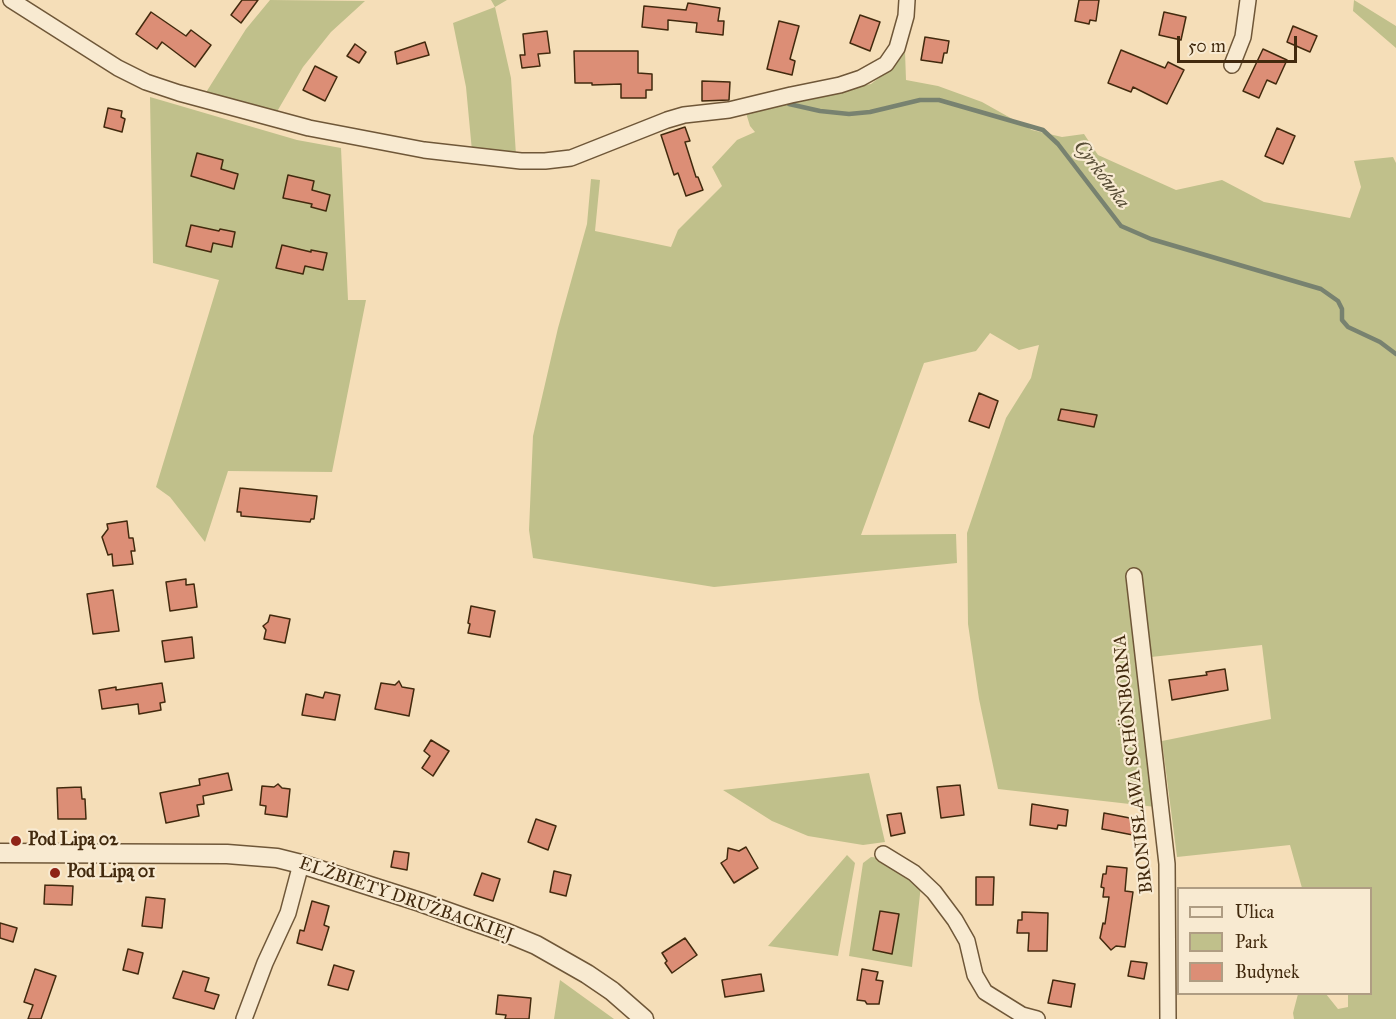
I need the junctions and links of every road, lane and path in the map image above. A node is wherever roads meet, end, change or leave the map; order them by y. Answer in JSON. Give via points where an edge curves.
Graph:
{"nodes":[{"id":1,"x":10,"y":0,"type":"edge"},
{"id":2,"x":907,"y":0,"type":"edge"},
{"id":3,"x":1248,"y":0,"type":"edge"},
{"id":4,"x":1232,"y":65,"type":"dead end"},
{"id":5,"x":1134,"y":576,"type":"dead end"},
{"id":6,"x":0,"y":853,"type":"edge"},
{"id":7,"x":883,"y":854,"type":"dead end"},
{"id":8,"x":301,"y":864,"type":"junction"},
{"id":9,"x":244,"y":1019,"type":"edge"},
{"id":10,"x":644,"y":1019,"type":"edge"},
{"id":11,"x":1037,"y":1019,"type":"edge"},
{"id":12,"x":1168,"y":1019,"type":"edge"}],
"edges":[{"from":1,"to":2,"type":"street","via":[[118,68],[179,93],[309,129],[424,150],[545,162],[571,158],[684,115],[729,110],[861,78],[886,64],[897,48]]},
{"from":3,"to":4,"type":"street","via":[[1243,37]]},
{"from":5,"to":12,"type":"street","name":"BRONISŁAWA SCHÖNBORNA","via":[[1167,864]]},
{"from":6,"to":8,"type":"street","name":"ELŻBIETY DRUŻBACKIEJ","via":[[227,854]]},
{"from":7,"to":11,"type":"street","via":[[914,873],[955,920],[967,941],[975,975],[986,992],[1022,1015]]},
{"from":8,"to":9,"type":"street","via":[[288,913]]},
{"from":8,"to":10,"type":"street","name":"ELŻBIETY DRUŻBACKIEJ","via":[[536,945],[612,991]]}]}
